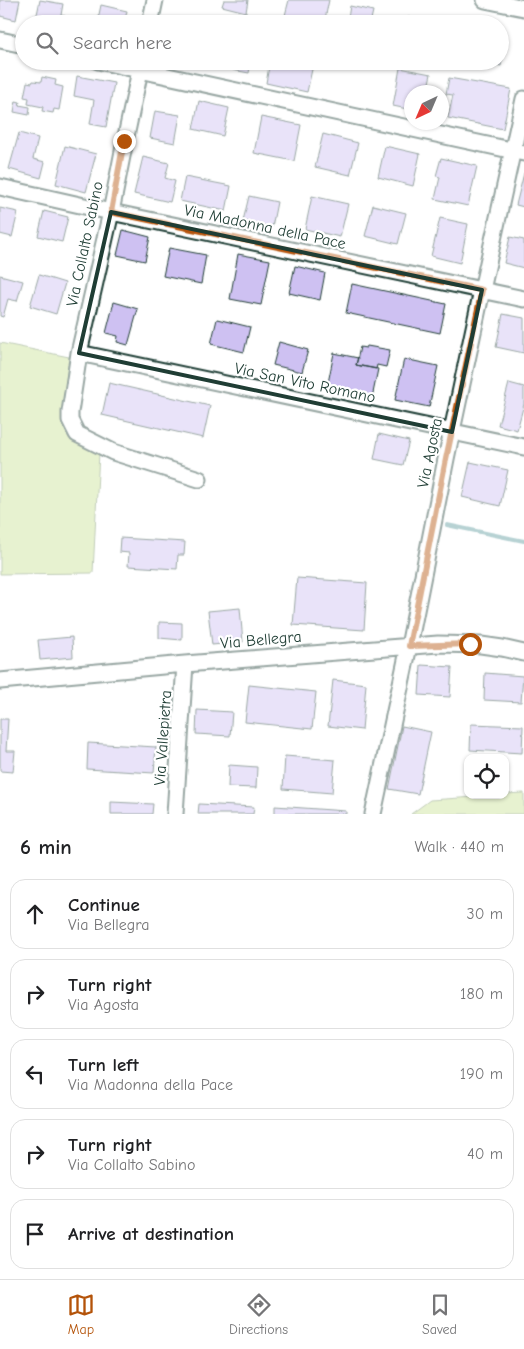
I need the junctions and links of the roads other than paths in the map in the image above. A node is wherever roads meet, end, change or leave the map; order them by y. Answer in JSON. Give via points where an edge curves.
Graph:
{"nodes":[{"id":1,"x":155,"y":0,"type":"edge"},
{"id":2,"x":485,"y":0,"type":"edge"},
{"id":3,"x":524,"y":8,"type":"edge"},
{"id":4,"x":152,"y":15,"type":"edge"},
{"id":5,"x":0,"y":40,"type":"edge"},
{"id":6,"x":15,"y":44,"type":"edge"},
{"id":7,"x":140,"y":70,"type":"edge"},
{"id":8,"x":159,"y":70,"type":"edge"},
{"id":9,"x":524,"y":98,"type":"edge"},
{"id":10,"x":518,"y":152,"type":"edge"},
{"id":11,"x":0,"y":187,"type":"edge"},
{"id":12,"x":111,"y":212,"type":"junction"},
{"id":13,"x":482,"y":290,"type":"junction"},
{"id":14,"x":524,"y":299,"type":"edge"},
{"id":15,"x":79,"y":353,"type":"junction"},
{"id":16,"x":452,"y":432,"type":"junction"},
{"id":17,"x":524,"y":447,"type":"edge"},
{"id":18,"x":199,"y":480,"type":"dead end"},
{"id":19,"x":409,"y":646,"type":"junction"},
{"id":20,"x":524,"y":653,"type":"edge"},
{"id":21,"x":185,"y":664,"type":"junction"},
{"id":22,"x":0,"y":681,"type":"edge"},
{"id":23,"x":175,"y":814,"type":"edge"},
{"id":24,"x":373,"y":814,"type":"edge"}],
"edges":[{"from":1,"to":4,"type":"street"},
{"from":2,"to":3,"type":"street"},
{"from":5,"to":6,"type":"street"},
{"from":7,"to":12,"type":"street","name":"Via Collalto Sabino"},
{"from":8,"to":10,"type":"street"},
{"from":9,"to":10,"type":"street","name":"Via Agosta"},
{"from":10,"to":13,"type":"street","name":"Via Agosta"},
{"from":11,"to":12,"type":"street","name":"Via Madonna della Pace"},
{"from":12,"to":13,"type":"street","name":"Via Madonna della Pace"},
{"from":12,"to":15,"type":"street","name":"Via Collalto Sabino"},
{"from":13,"to":14,"type":"street","name":"Via Madonna della Pace"},
{"from":13,"to":16,"type":"street","name":"Via Agosta"},
{"from":15,"to":16,"type":"street","name":"Via San Vito Romano"},
{"from":15,"to":18,"type":"street","name":"Via Collalto Sabino","via":[[70,412],[76,434],[113,452]]},
{"from":16,"to":17,"type":"street","name":"Via San Vito Romano"},
{"from":16,"to":19,"type":"street","name":"Via Agosta"},
{"from":19,"to":20,"type":"street","name":"Via Bellegra","via":[[481,645]]},
{"from":19,"to":21,"type":"street","name":"Via Bellegra"},
{"from":19,"to":24,"type":"street","name":"Via Agosta"},
{"from":21,"to":22,"type":"street","name":"Via Bellegra"},
{"from":21,"to":23,"type":"street","name":"Via Vallepietra"}]}
